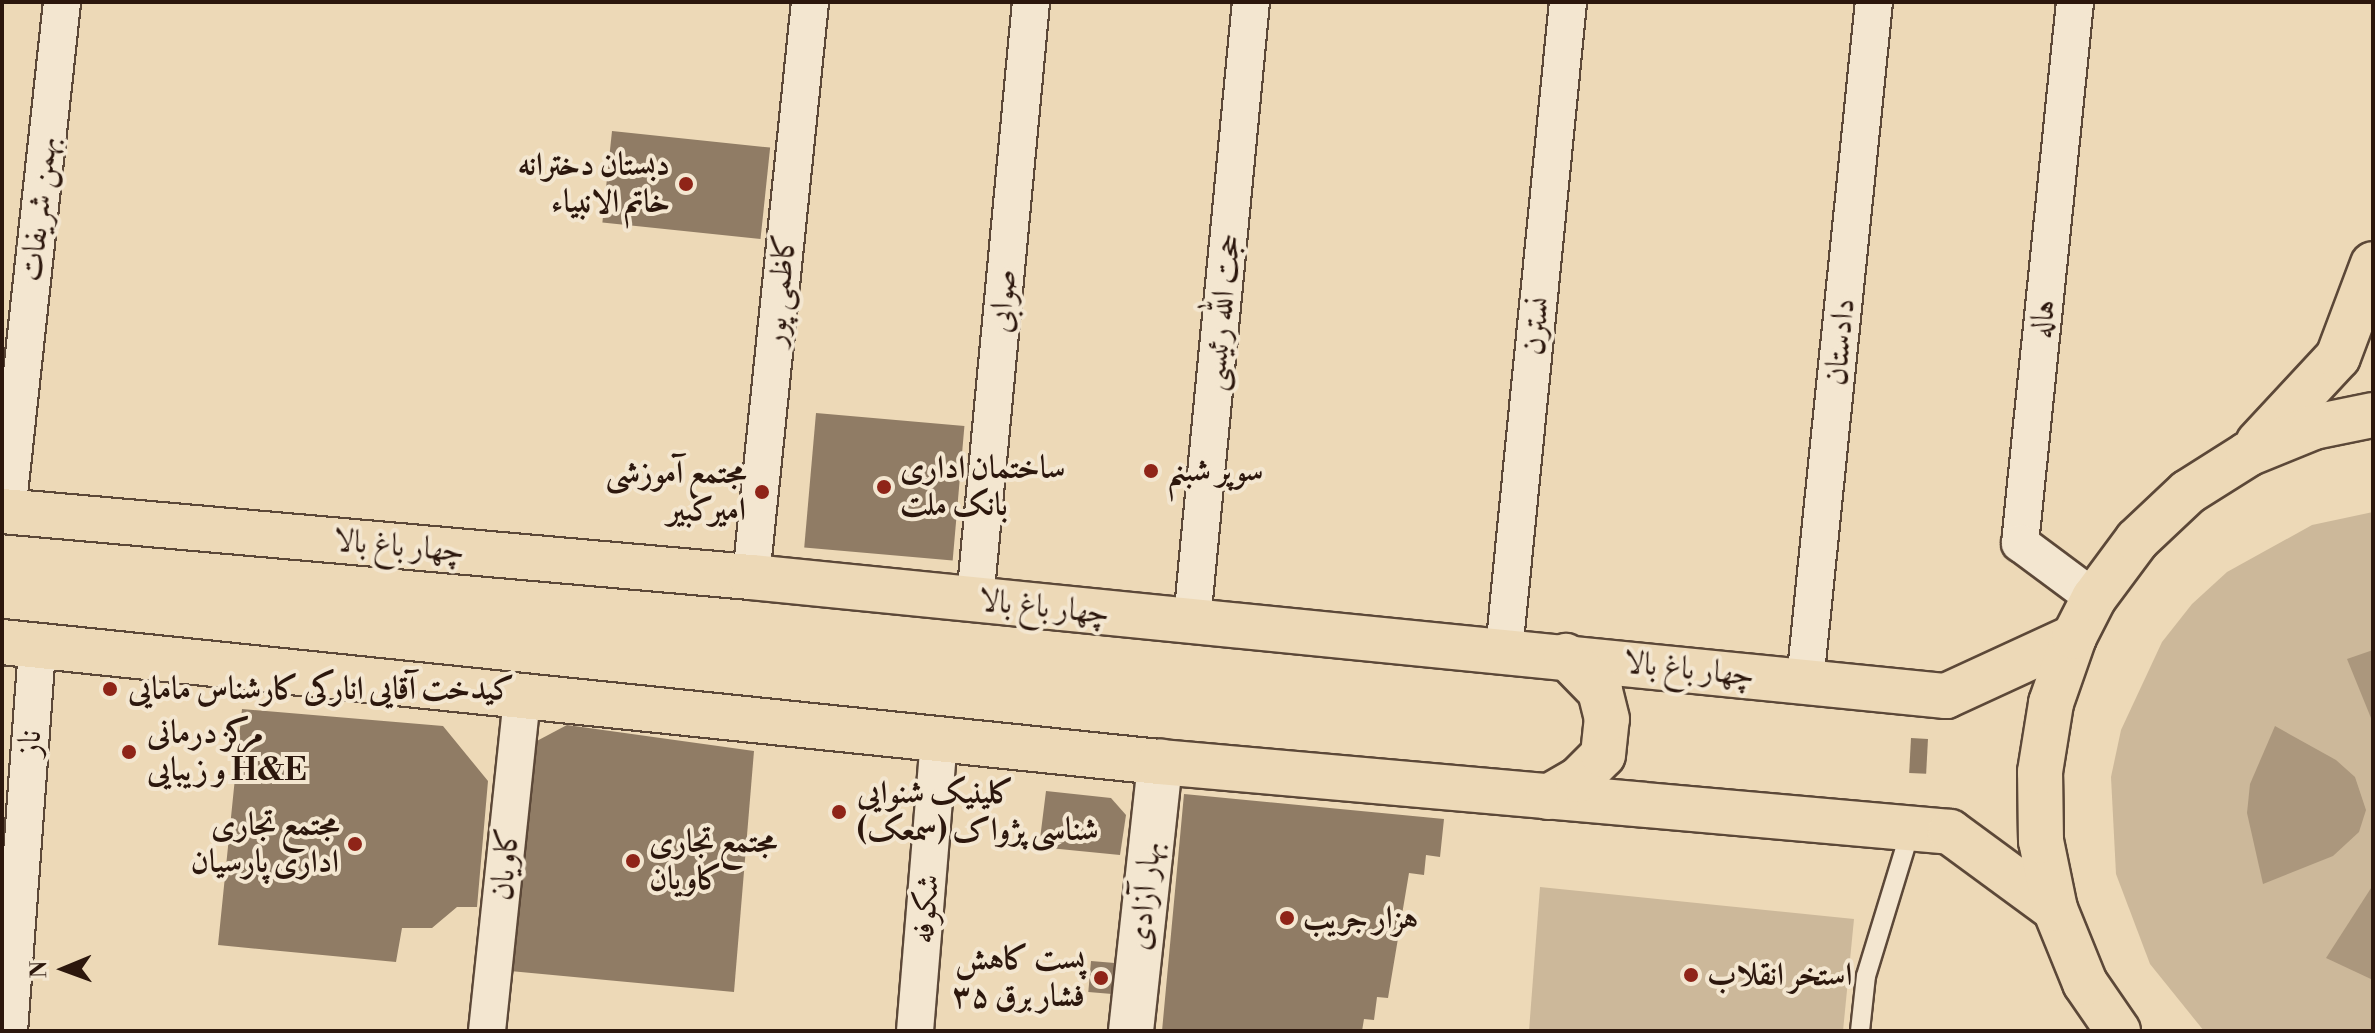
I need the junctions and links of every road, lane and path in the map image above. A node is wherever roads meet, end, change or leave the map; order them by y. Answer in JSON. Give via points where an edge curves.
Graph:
{"nodes":[{"id":1,"x":62,"y":2,"type":"edge"},
{"id":2,"x":810,"y":2,"type":"edge"},
{"id":3,"x":1031,"y":2,"type":"edge"},
{"id":4,"x":1251,"y":2,"type":"edge"},
{"id":5,"x":1568,"y":2,"type":"edge"},
{"id":6,"x":1874,"y":2,"type":"edge"},
{"id":7,"x":2075,"y":2,"type":"edge"},
{"id":8,"x":2373,"y":264,"type":"edge"},
{"id":9,"x":2352,"y":319,"type":"junction"},
{"id":10,"x":2373,"y":357,"type":"edge"},
{"id":11,"x":2373,"y":415,"type":"edge"},
{"id":12,"x":2248,"y":454,"type":"junction"},
{"id":13,"x":4,"y":511,"type":"edge"},
{"id":14,"x":751,"y":577,"type":"junction"},
{"id":15,"x":2094,"y":598,"type":"junction"},
{"id":16,"x":975,"y":600,"type":"junction"},
{"id":17,"x":1192,"y":621,"type":"junction"},
{"id":18,"x":2074,"y":637,"type":"junction"},
{"id":19,"x":20,"y":644,"type":"edge"},
{"id":20,"x":1504,"y":651,"type":"junction"},
{"id":21,"x":1566,"y":656,"type":"junction"},
{"id":22,"x":1805,"y":682,"type":"junction"},
{"id":23,"x":522,"y":697,"type":"junction"},
{"id":24,"x":939,"y":739,"type":"junction"},
{"id":25,"x":1160,"y":762,"type":"junction"},
{"id":26,"x":1548,"y":797,"type":"junction"},
{"id":27,"x":1911,"y":829,"type":"junction"},
{"id":28,"x":2055,"y":909,"type":"junction"},
{"id":29,"x":9,"y":1031,"type":"edge"},
{"id":30,"x":487,"y":1031,"type":"edge"},
{"id":31,"x":915,"y":1031,"type":"edge"},
{"id":32,"x":1131,"y":1031,"type":"edge"},
{"id":33,"x":1860,"y":1031,"type":"edge"},
{"id":34,"x":2118,"y":1031,"type":"edge"}],
"edges":[{"from":1,"to":13,"type":"street","name":"بهمن شریفات"},
{"from":2,"to":14,"type":"street","name":"کاظمی پور"},
{"from":3,"to":16,"type":"street","name":"صوابی"},
{"from":4,"to":17,"type":"street","name":"حجت الله رئیسی"},
{"from":5,"to":20,"type":"street","name":"نسترن"},
{"from":6,"to":22,"type":"street","name":"دادستان"},
{"from":7,"to":15,"type":"street","name":"هاله","via":[[2020,543]]},
{"from":8,"to":9,"type":"main road"},
{"from":9,"to":10,"type":"main road"},
{"from":9,"to":12,"type":"main road","via":[[2338,357]]},
{"from":11,"to":12,"type":"main road","via":[[2314,427]]},
{"from":12,"to":15,"type":"main road","via":[[2168,511],[2137,540]]},
{"from":13,"to":14,"type":"main road","name":"چهار باغ بالا"},
{"from":14,"to":16,"type":"main road","name":"چهار باغ بالا"},
{"from":15,"to":18,"type":"main road"},
{"from":16,"to":17,"type":"main road","name":"چهار باغ بالا"},
{"from":17,"to":20,"type":"main road","name":"چهار باغ بالا"},
{"from":18,"to":22,"type":"main road","name":"چهار باغ بالا","via":[[1946,696]]},
{"from":18,"to":28,"type":"main road","via":[[2051,703],[2040,772],[2041,841]]},
{"from":19,"to":23,"type":"main road"},
{"from":19,"to":29,"type":"street","name":"ناز"},
{"from":20,"to":21,"type":"main road","name":"چهار باغ بالا"},
{"from":21,"to":22,"type":"main road","name":"چهار باغ بالا"},
{"from":21,"to":26,"type":"main road","via":[[1600,691],[1607,719],[1603,755],[1578,780]]},
{"from":23,"to":24,"type":"main road"},
{"from":23,"to":30,"type":"street","name":"کاویان"},
{"from":24,"to":25,"type":"main road"},
{"from":24,"to":31,"type":"street","name":"شکوفه"},
{"from":25,"to":26,"type":"main road"},
{"from":25,"to":32,"type":"street","name":"بهار آزادی"},
{"from":26,"to":27,"type":"main road"},
{"from":27,"to":28,"type":"main road","via":[[1950,832]]},
{"from":27,"to":33,"type":"lane","via":[[1866,976]]},
{"from":28,"to":34,"type":"main road","via":[[2085,983]]}]}
